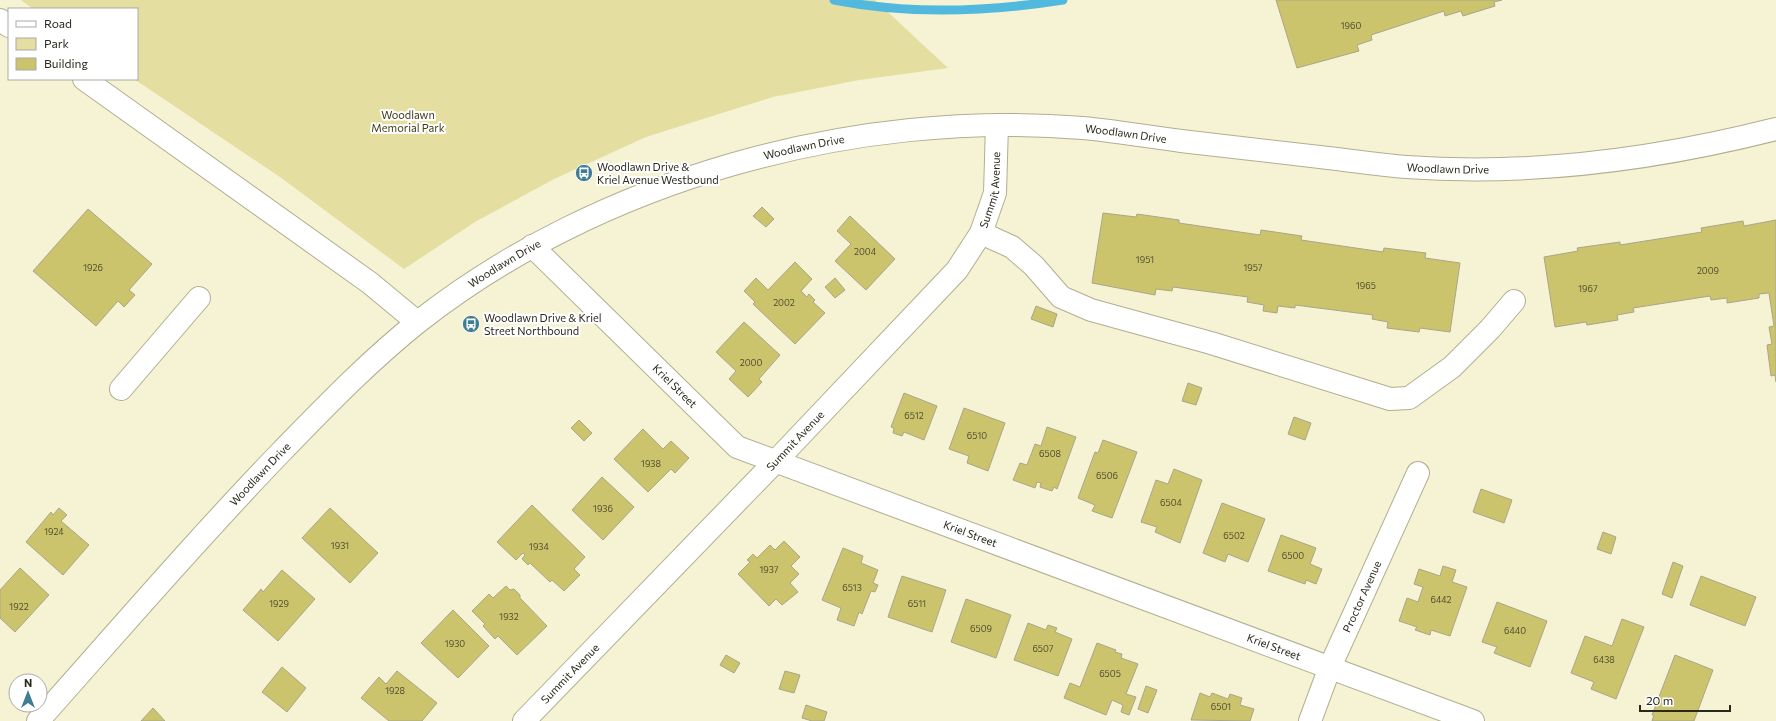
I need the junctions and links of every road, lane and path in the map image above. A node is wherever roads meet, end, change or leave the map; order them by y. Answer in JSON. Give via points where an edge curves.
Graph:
{"nodes":[{"id":1,"x":85,"y":80,"type":"edge"},
{"id":2,"x":997,"y":125,"type":"junction"},
{"id":3,"x":1776,"y":129,"type":"edge"},
{"id":4,"x":982,"y":233,"type":"junction"},
{"id":5,"x":532,"y":246,"type":"junction"},
{"id":6,"x":199,"y":298,"type":"dead end"},
{"id":7,"x":1514,"y":301,"type":"dead end"},
{"id":8,"x":418,"y":322,"type":"junction"},
{"id":9,"x":122,"y":389,"type":"dead end"},
{"id":10,"x":775,"y":462,"type":"junction"},
{"id":11,"x":1418,"y":473,"type":"dead end"},
{"id":12,"x":1330,"y":667,"type":"junction"},
{"id":13,"x":38,"y":721,"type":"edge"},
{"id":14,"x":524,"y":721,"type":"edge"},
{"id":15,"x":1310,"y":721,"type":"edge"},
{"id":16,"x":1473,"y":721,"type":"edge"}],
"edges":[{"from":1,"to":8,"type":"street","via":[[370,283]]},
{"from":2,"to":3,"type":"street","name":"Woodlawn Drive","via":[[1082,128],[1406,167],[1513,169],[1628,160],[1721,143]]},
{"from":2,"to":4,"type":"street","name":"Summit Avenue","via":[[995,193]]},
{"from":2,"to":5,"type":"street","name":"Woodlawn Drive","via":[[911,129],[830,141],[743,161],[643,194]]},
{"from":4,"to":7,"type":"street","via":[[1012,247],[1034,266],[1060,297],[1091,310],[1210,343],[1390,399],[1409,398],[1452,368]]},
{"from":4,"to":10,"type":"street","name":"Summit Avenue","via":[[957,270]]},
{"from":5,"to":8,"type":"street","name":"Woodlawn Drive"},
{"from":5,"to":10,"type":"street","name":"Kriel Street","via":[[737,447]]},
{"from":6,"to":9,"type":"street"},
{"from":8,"to":13,"type":"street","name":"Woodlawn Drive","via":[[342,390],[245,489]]},
{"from":10,"to":12,"type":"street","name":"Kriel Street"},
{"from":10,"to":14,"type":"street","name":"Summit Avenue"},
{"from":11,"to":12,"type":"street","name":"Proctor Avenue"},
{"from":12,"to":15,"type":"street","name":"Proctor Avenue"},
{"from":12,"to":16,"type":"street","name":"Kriel Street"}]}
